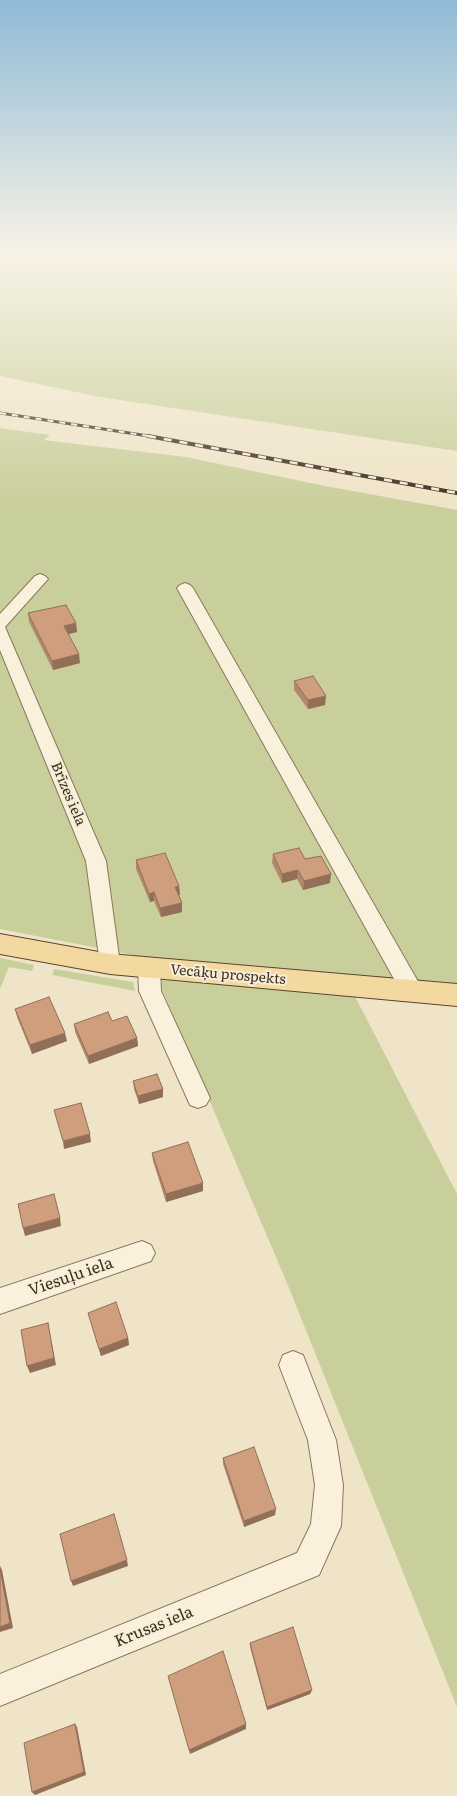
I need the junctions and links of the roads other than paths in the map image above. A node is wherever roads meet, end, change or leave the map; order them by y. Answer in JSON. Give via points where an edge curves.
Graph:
{"nodes":[{"id":1,"x":40,"y":579,"type":"dead end"},
{"id":2,"x":184,"y":588,"type":"dead end"},
{"id":3,"x":0,"y":624,"type":"edge"},
{"id":4,"x":0,"y":631,"type":"edge"},
{"id":5,"x":0,"y":944,"type":"edge"},
{"id":6,"x":110,"y":964,"type":"junction"},
{"id":7,"x":149,"y":968,"type":"junction"},
{"id":8,"x":412,"y":991,"type":"junction"},
{"id":9,"x":457,"y":995,"type":"edge"},
{"id":10,"x":198,"y":1098,"type":"dead end"},
{"id":11,"x":142,"y":1253,"type":"dead end"},
{"id":12,"x":0,"y":1301,"type":"edge"},
{"id":13,"x":292,"y":1365,"type":"dead end"},
{"id":14,"x":0,"y":1690,"type":"edge"}],
"edges":[{"from":1,"to":3,"type":"street"},
{"from":2,"to":8,"type":"street"},
{"from":4,"to":6,"type":"street","name":"Brīzes iela","via":[[96,862]]},
{"from":5,"to":6,"type":"main road","name":"Vecāķu prospekts"},
{"from":6,"to":7,"type":"main road","name":"Vecāķu prospekts"},
{"from":7,"to":8,"type":"main road","name":"Vecāķu prospekts"},
{"from":7,"to":10,"type":"street","via":[[150,991]]},
{"from":8,"to":9,"type":"main road","name":"Vecāķu prospekts"},
{"from":11,"to":12,"type":"street","name":"Viesuļu iela"},
{"from":13,"to":14,"type":"street","name":"Krusas iela","via":[[322,1440],[329,1484],[326,1526],[308,1564]]}]}
